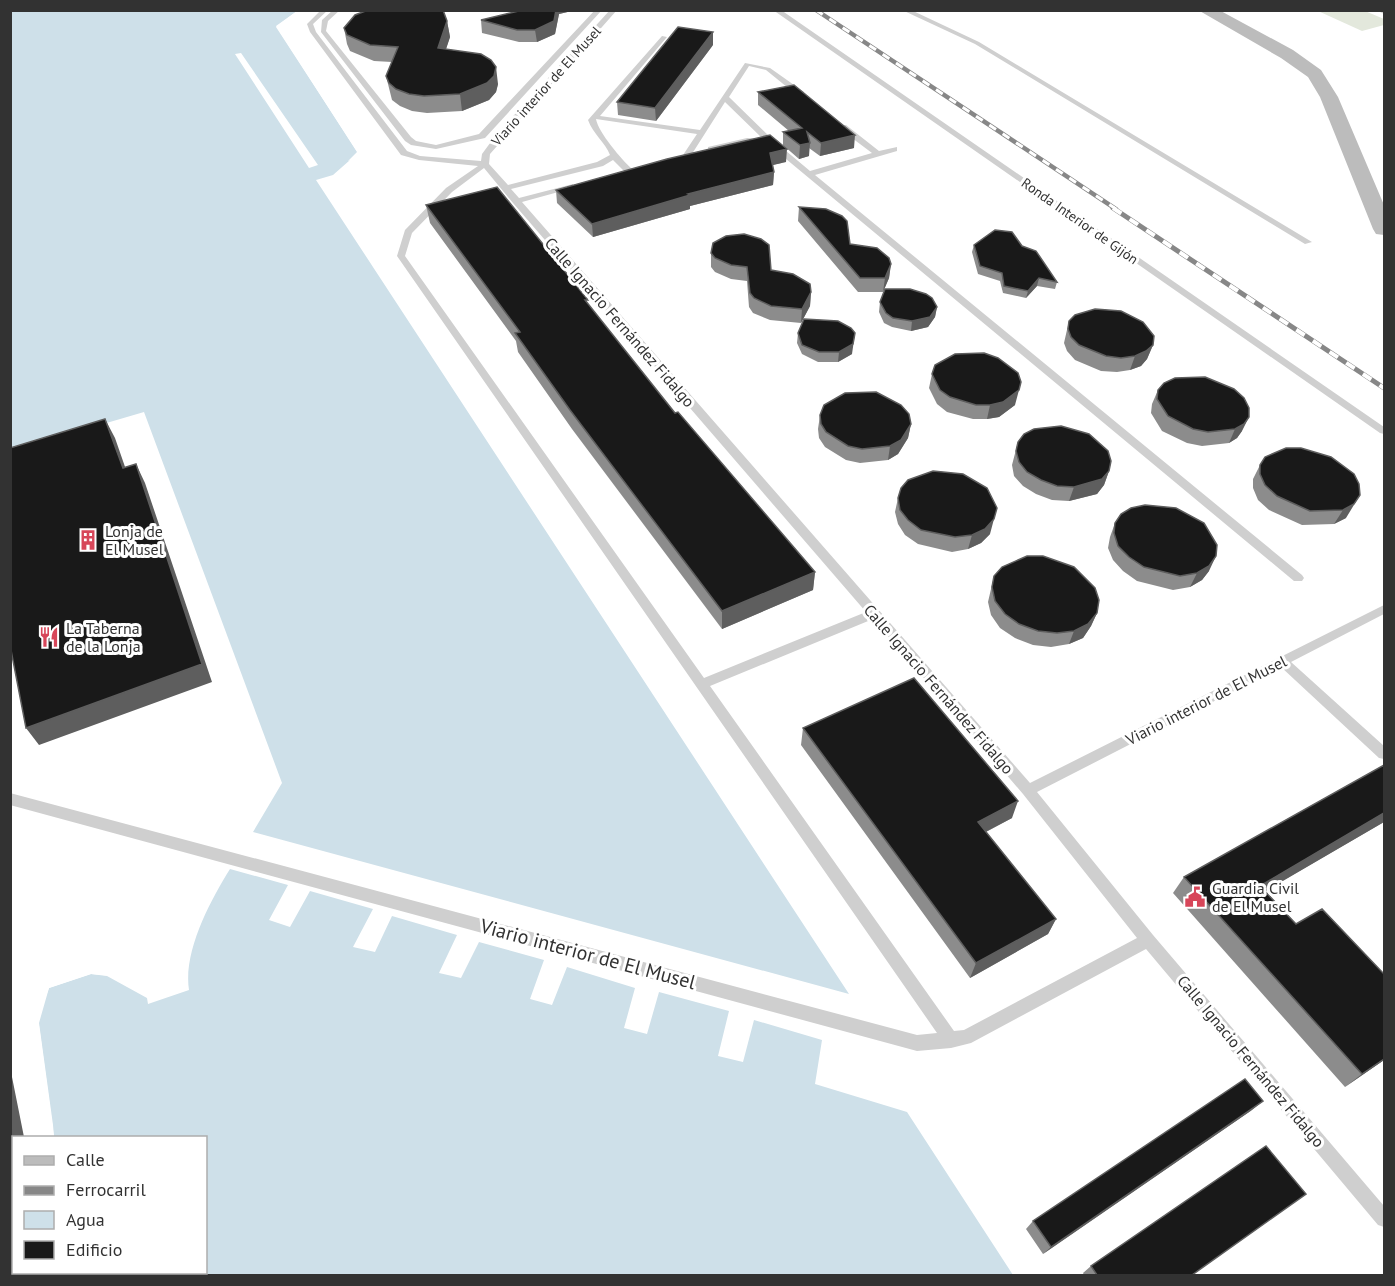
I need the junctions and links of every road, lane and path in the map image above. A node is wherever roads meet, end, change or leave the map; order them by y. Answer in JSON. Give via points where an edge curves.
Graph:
{"nodes":[{"id":1,"x":325,"y":10,"type":"edge"},
{"id":2,"x":337,"y":10,"type":"edge"},
{"id":3,"x":599,"y":10,"type":"edge"},
{"id":4,"x":614,"y":10,"type":"edge"},
{"id":5,"x":776,"y":10,"type":"edge"},
{"id":6,"x":905,"y":10,"type":"edge"},
{"id":7,"x":1206,"y":10,"type":"edge"},
{"id":8,"x":664,"y":37,"type":"dead end"},
{"id":9,"x":805,"y":97,"type":"edge"},
{"id":10,"x":725,"y":98,"type":"junction"},
{"id":11,"x":595,"y":117,"type":"junction"},
{"id":12,"x":832,"y":118,"type":"edge"},
{"id":13,"x":702,"y":133,"type":"junction"},
{"id":14,"x":770,"y":142,"type":"junction"},
{"id":15,"x":894,"y":149,"type":"dead end"},
{"id":16,"x":878,"y":154,"type":"junction"},
{"id":17,"x":614,"y":156,"type":"junction"},
{"id":18,"x":485,"y":164,"type":"junction"},
{"id":19,"x":617,"y":174,"type":"edge"},
{"id":20,"x":810,"y":174,"type":"junction"},
{"id":21,"x":584,"y":183,"type":"edge"},
{"id":22,"x":509,"y":195,"type":"junction"},
{"id":23,"x":1384,"y":229,"type":"edge"},
{"id":24,"x":1308,"y":242,"type":"dead end"},
{"id":25,"x":1384,"y":430,"type":"edge"},
{"id":26,"x":1298,"y":578,"type":"dead end"},
{"id":27,"x":1384,"y":609,"type":"edge"},
{"id":28,"x":873,"y":614,"type":"junction"},
{"id":29,"x":1282,"y":661,"type":"junction"},
{"id":30,"x":701,"y":684,"type":"junction"},
{"id":31,"x":1384,"y":754,"type":"edge"},
{"id":32,"x":1028,"y":790,"type":"junction"},
{"id":33,"x":10,"y":799,"type":"edge"},
{"id":34,"x":1149,"y":940,"type":"junction"},
{"id":35,"x":951,"y":1040,"type":"junction"},
{"id":36,"x":1384,"y":1219,"type":"edge"}],
"edges":[{"from":1,"to":18,"type":"lane","via":[[310,24],[313,32],[404,153]]},
{"from":2,"to":3,"type":"lane","via":[[325,20],[323,31],[408,139],[436,147],[482,136]]},
{"from":4,"to":18,"type":"lane","name":"Viario interior de El Musel","via":[[499,137],[486,154]]},
{"from":5,"to":25,"type":"lane","name":"Ronda Interior de Gijón"},
{"from":6,"to":24,"type":"lane","via":[[976,43]]},
{"from":7,"to":23,"type":"street","via":[[1287,54],[1315,74],[1329,97]]},
{"from":8,"to":11,"type":"lane"},
{"from":9,"to":10,"type":"lane","via":[[768,69],[747,64]]},
{"from":10,"to":13,"type":"lane"},
{"from":10,"to":14,"type":"lane"},
{"from":11,"to":13,"type":"lane"},
{"from":11,"to":17,"type":"lane","via":[[594,128],[612,148]]},
{"from":12,"to":16,"type":"lane"},
{"from":13,"to":14,"type":"lane","via":[[682,157],[747,140]]},
{"from":14,"to":20,"type":"lane"},
{"from":15,"to":16,"type":"lane"},
{"from":16,"to":20,"type":"lane"},
{"from":17,"to":19,"type":"lane","via":[[634,170]]},
{"from":17,"to":22,"type":"lane"},
{"from":18,"to":22,"type":"lane","name":"Calle Ignacio Fernández Fidalgo"},
{"from":18,"to":30,"type":"lane","via":[[408,232],[401,256]]},
{"from":20,"to":26,"type":"lane"},
{"from":21,"to":22,"type":"lane"},
{"from":22,"to":28,"type":"lane","name":"Calle Ignacio Fernández Fidalgo"},
{"from":27,"to":29,"type":"lane","name":"Viario interior de El Musel"},
{"from":28,"to":30,"type":"lane"},
{"from":28,"to":32,"type":"lane","name":"Calle Ignacio Fernández Fidalgo"},
{"from":29,"to":31,"type":"lane"},
{"from":29,"to":32,"type":"lane","name":"Viario interior de El Musel"},
{"from":30,"to":35,"type":"lane"},
{"from":32,"to":34,"type":"lane","name":"Calle Ignacio Fernández Fidalgo"},
{"from":33,"to":35,"type":"lane","name":"Viario interior de El Musel","via":[[917,1043]]},
{"from":34,"to":35,"type":"lane","name":"Viario interior de El Musel","via":[[966,1038]]},
{"from":34,"to":36,"type":"lane","name":"Calle Ignacio Fernández Fidalgo"}]}
